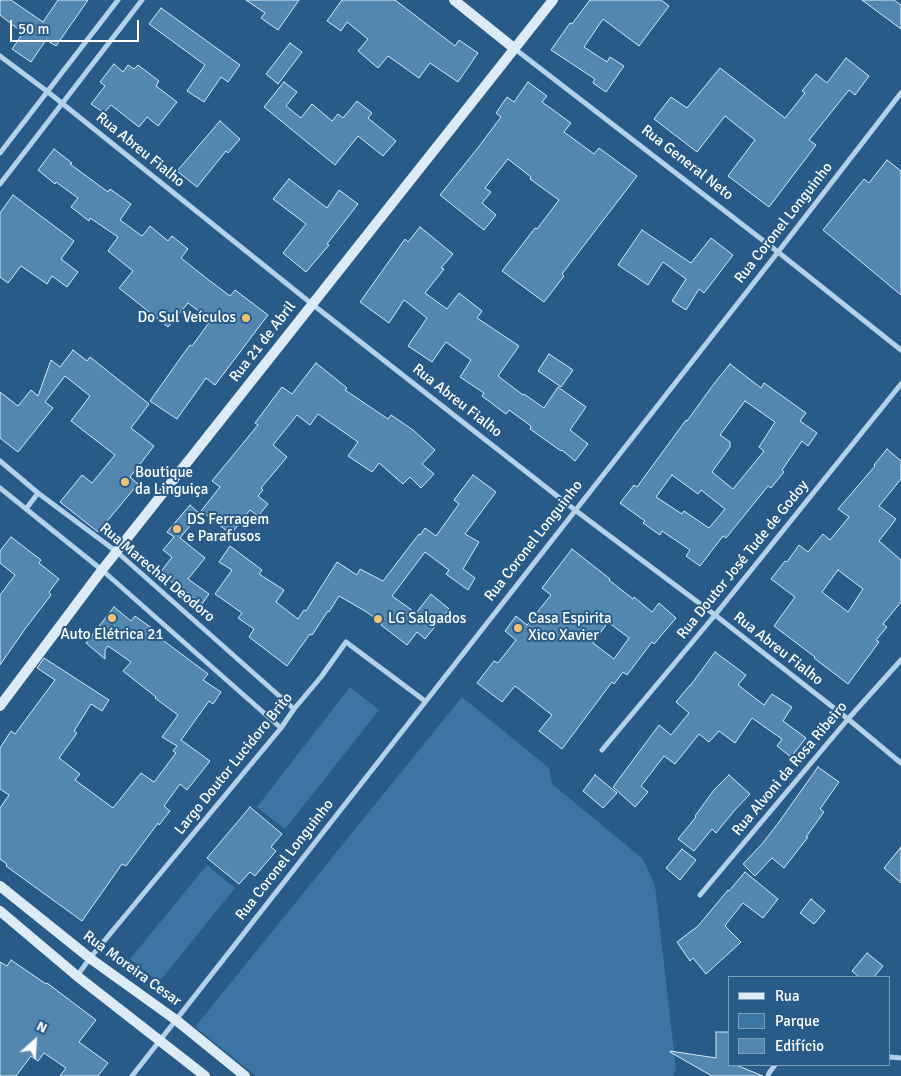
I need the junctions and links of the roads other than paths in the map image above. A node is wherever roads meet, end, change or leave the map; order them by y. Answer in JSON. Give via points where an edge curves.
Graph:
{"nodes":[{"id":1,"x":118,"y":0,"type":"edge"},
{"id":2,"x":142,"y":0,"type":"edge"},
{"id":3,"x":454,"y":0,"type":"edge"},
{"id":4,"x":553,"y":0,"type":"edge"},
{"id":5,"x":515,"y":49,"type":"junction"},
{"id":6,"x":0,"y":56,"type":"edge"},
{"id":7,"x":48,"y":92,"type":"junction"},
{"id":8,"x":901,"y":93,"type":"edge"},
{"id":9,"x":63,"y":104,"type":"junction"},
{"id":10,"x":0,"y":153,"type":"edge"},
{"id":11,"x":0,"y":184,"type":"edge"},
{"id":12,"x":778,"y":252,"type":"junction"},
{"id":13,"x":312,"y":304,"type":"junction"},
{"id":14,"x":901,"y":350,"type":"edge"},
{"id":15,"x":901,"y":384,"type":"edge"},
{"id":16,"x":0,"y":461,"type":"edge"},
{"id":17,"x":0,"y":488,"type":"edge"},
{"id":18,"x":38,"y":493,"type":"junction"},
{"id":19,"x":26,"y":509,"type":"junction"},
{"id":20,"x":575,"y":510,"type":"junction"},
{"id":21,"x":117,"y":552,"type":"junction"},
{"id":22,"x":102,"y":570,"type":"junction"},
{"id":23,"x":715,"y":615,"type":"junction"},
{"id":24,"x":901,"y":660,"type":"edge"},
{"id":25,"x":425,"y":701,"type":"junction"},
{"id":26,"x":0,"y":706,"type":"edge"},
{"id":27,"x":294,"y":709,"type":"junction"},
{"id":28,"x":848,"y":719,"type":"junction"},
{"id":29,"x":281,"y":728,"type":"junction"},
{"id":30,"x":602,"y":750,"type":"dead end"},
{"id":31,"x":901,"y":763,"type":"edge"},
{"id":32,"x":0,"y":886,"type":"edge"},
{"id":33,"x":700,"y":895,"type":"dead end"},
{"id":34,"x":0,"y":912,"type":"edge"},
{"id":35,"x":90,"y":958,"type":"junction"},
{"id":36,"x":77,"y":976,"type":"junction"},
{"id":37,"x":176,"y":1020,"type":"junction"},
{"id":38,"x":160,"y":1040,"type":"junction"},
{"id":39,"x":132,"y":1076,"type":"edge"},
{"id":40,"x":205,"y":1076,"type":"edge"},
{"id":41,"x":245,"y":1076,"type":"edge"}],
"edges":[{"from":1,"to":7,"type":"street"},
{"from":2,"to":9,"type":"street"},
{"from":3,"to":5,"type":"street","name":"Rua General Neto"},
{"from":4,"to":5,"type":"street","name":"Rua 21 de Abril"},
{"from":5,"to":12,"type":"street","name":"Rua General Neto"},
{"from":5,"to":13,"type":"street","name":"Rua 21 de Abril"},
{"from":6,"to":7,"type":"street","name":"Rua Abreu Fialho"},
{"from":7,"to":9,"type":"street","name":"Rua Abreu Fialho"},
{"from":7,"to":10,"type":"street"},
{"from":8,"to":12,"type":"street","name":"Rua Coronel Longuinho"},
{"from":9,"to":11,"type":"street"},
{"from":9,"to":13,"type":"street","name":"Rua Abreu Fialho"},
{"from":12,"to":14,"type":"street","name":"Rua General Neto"},
{"from":12,"to":20,"type":"street","name":"Rua Coronel Longuinho"},
{"from":13,"to":20,"type":"street","name":"Rua Abreu Fialho"},
{"from":13,"to":21,"type":"street","name":"Rua 21 de Abril"},
{"from":15,"to":23,"type":"street","name":"Rua Doutor José Tude de Godoy"},
{"from":16,"to":18,"type":"street","name":"Rua Marechal Deodoro"},
{"from":17,"to":19,"type":"street"},
{"from":18,"to":19,"type":"street"},
{"from":18,"to":21,"type":"street","name":"Rua Marechal Deodoro"},
{"from":19,"to":22,"type":"street"},
{"from":20,"to":23,"type":"street","name":"Rua Abreu Fialho"},
{"from":20,"to":25,"type":"street","name":"Rua Coronel Longuinho"},
{"from":21,"to":22,"type":"street","name":"Rua 21 de Abril"},
{"from":21,"to":27,"type":"street","name":"Rua Marechal Deodoro"},
{"from":22,"to":26,"type":"street","name":"Rua 21 de Abril"},
{"from":22,"to":29,"type":"street"},
{"from":23,"to":28,"type":"street","name":"Rua Abreu Fialho"},
{"from":23,"to":30,"type":"street","name":"Rua Doutor José Tude de Godoy"},
{"from":24,"to":28,"type":"street","name":"Rua Alvoni da Rosa Ribeiro"},
{"from":25,"to":27,"type":"street","name":"Largo Doutor Lucidoro Brito","via":[[346,642]]},
{"from":25,"to":37,"type":"street","name":"Rua Coronel Longuinho"},
{"from":27,"to":29,"type":"street","name":"Largo Doutor Lucidoro Brito"},
{"from":28,"to":31,"type":"street","name":"Rua Abreu Fialho"},
{"from":28,"to":33,"type":"street","name":"Rua Alvoni da Rosa Ribeiro"},
{"from":29,"to":35,"type":"street","name":"Largo Doutor Lucidoro Brito"},
{"from":32,"to":35,"type":"street","name":"Rua Moreira Cesar"},
{"from":34,"to":36,"type":"street"},
{"from":35,"to":36,"type":"street","name":"Largo Doutor Lucidoro Brito"},
{"from":35,"to":37,"type":"street","name":"Rua Moreira Cesar"},
{"from":36,"to":38,"type":"street"},
{"from":37,"to":38,"type":"street","name":"Rua Coronel Longuinho"},
{"from":37,"to":41,"type":"street","name":"Rua Moreira Cesar"},
{"from":38,"to":39,"type":"street","name":"Rua Coronel Longuinho"},
{"from":38,"to":40,"type":"street"}]}
